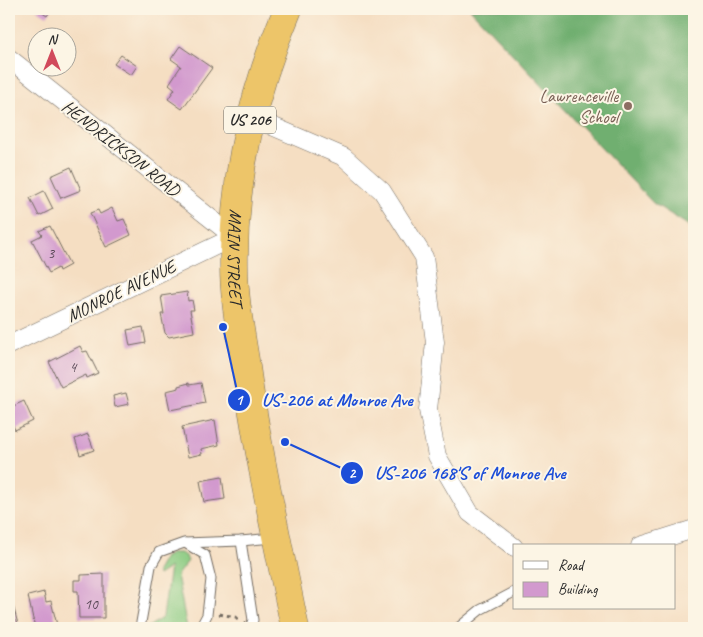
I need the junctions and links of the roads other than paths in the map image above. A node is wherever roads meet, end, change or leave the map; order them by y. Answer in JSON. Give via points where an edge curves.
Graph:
{"nodes":[{"id":1,"x":288,"y":9,"type":"edge"},
{"id":2,"x":9,"y":58,"type":"edge"},
{"id":3,"x":250,"y":118,"type":"junction"},
{"id":4,"x":234,"y":237,"type":"junction"},
{"id":5,"x":9,"y":345,"type":"edge"},
{"id":6,"x":694,"y":529,"type":"edge"},
{"id":7,"x":277,"y":537,"type":"junction"},
{"id":8,"x":241,"y":541,"type":"junction"},
{"id":9,"x":184,"y":543,"type":"junction"},
{"id":10,"x":646,"y":544,"type":"edge"},
{"id":11,"x":513,"y":546,"type":"edge"},
{"id":12,"x":513,"y":593,"type":"edge"},
{"id":13,"x":244,"y":625,"type":"edge"},
{"id":14,"x":140,"y":628,"type":"edge"},
{"id":15,"x":200,"y":628,"type":"edge"},
{"id":16,"x":295,"y":628,"type":"edge"},
{"id":17,"x":458,"y":628,"type":"edge"}],
"edges":[{"from":1,"to":3,"type":"highway","name":"MAIN STREET","number":"US 206","via":[[272,46]]},
{"from":2,"to":4,"type":"street","name":"HENDRICKSON ROAD"},
{"from":3,"to":4,"type":"highway","name":"MAIN STREET","number":"US 206"},
{"from":3,"to":11,"type":"street","via":[[344,157],[382,191],[424,257],[435,342],[428,410],[436,456],[470,513]]},
{"from":4,"to":5,"type":"street","name":"MONROE AVENUE"},
{"from":4,"to":7,"type":"highway","name":"MAIN STREET","number":"US 206","via":[[237,304],[250,402]]},
{"from":6,"to":10,"type":"street"},
{"from":7,"to":8,"type":"lane"},
{"from":7,"to":16,"type":"highway","name":"MAIN STREET","number":"US 206"},
{"from":8,"to":9,"type":"lane"},
{"from":8,"to":13,"type":"lane","via":[[253,620],[251,625]]},
{"from":9,"to":14,"type":"lane","via":[[159,552],[151,566]]},
{"from":9,"to":15,"type":"lane","via":[[205,555],[211,578],[207,615]]},
{"from":12,"to":17,"type":"lane","via":[[480,610]]}]}
